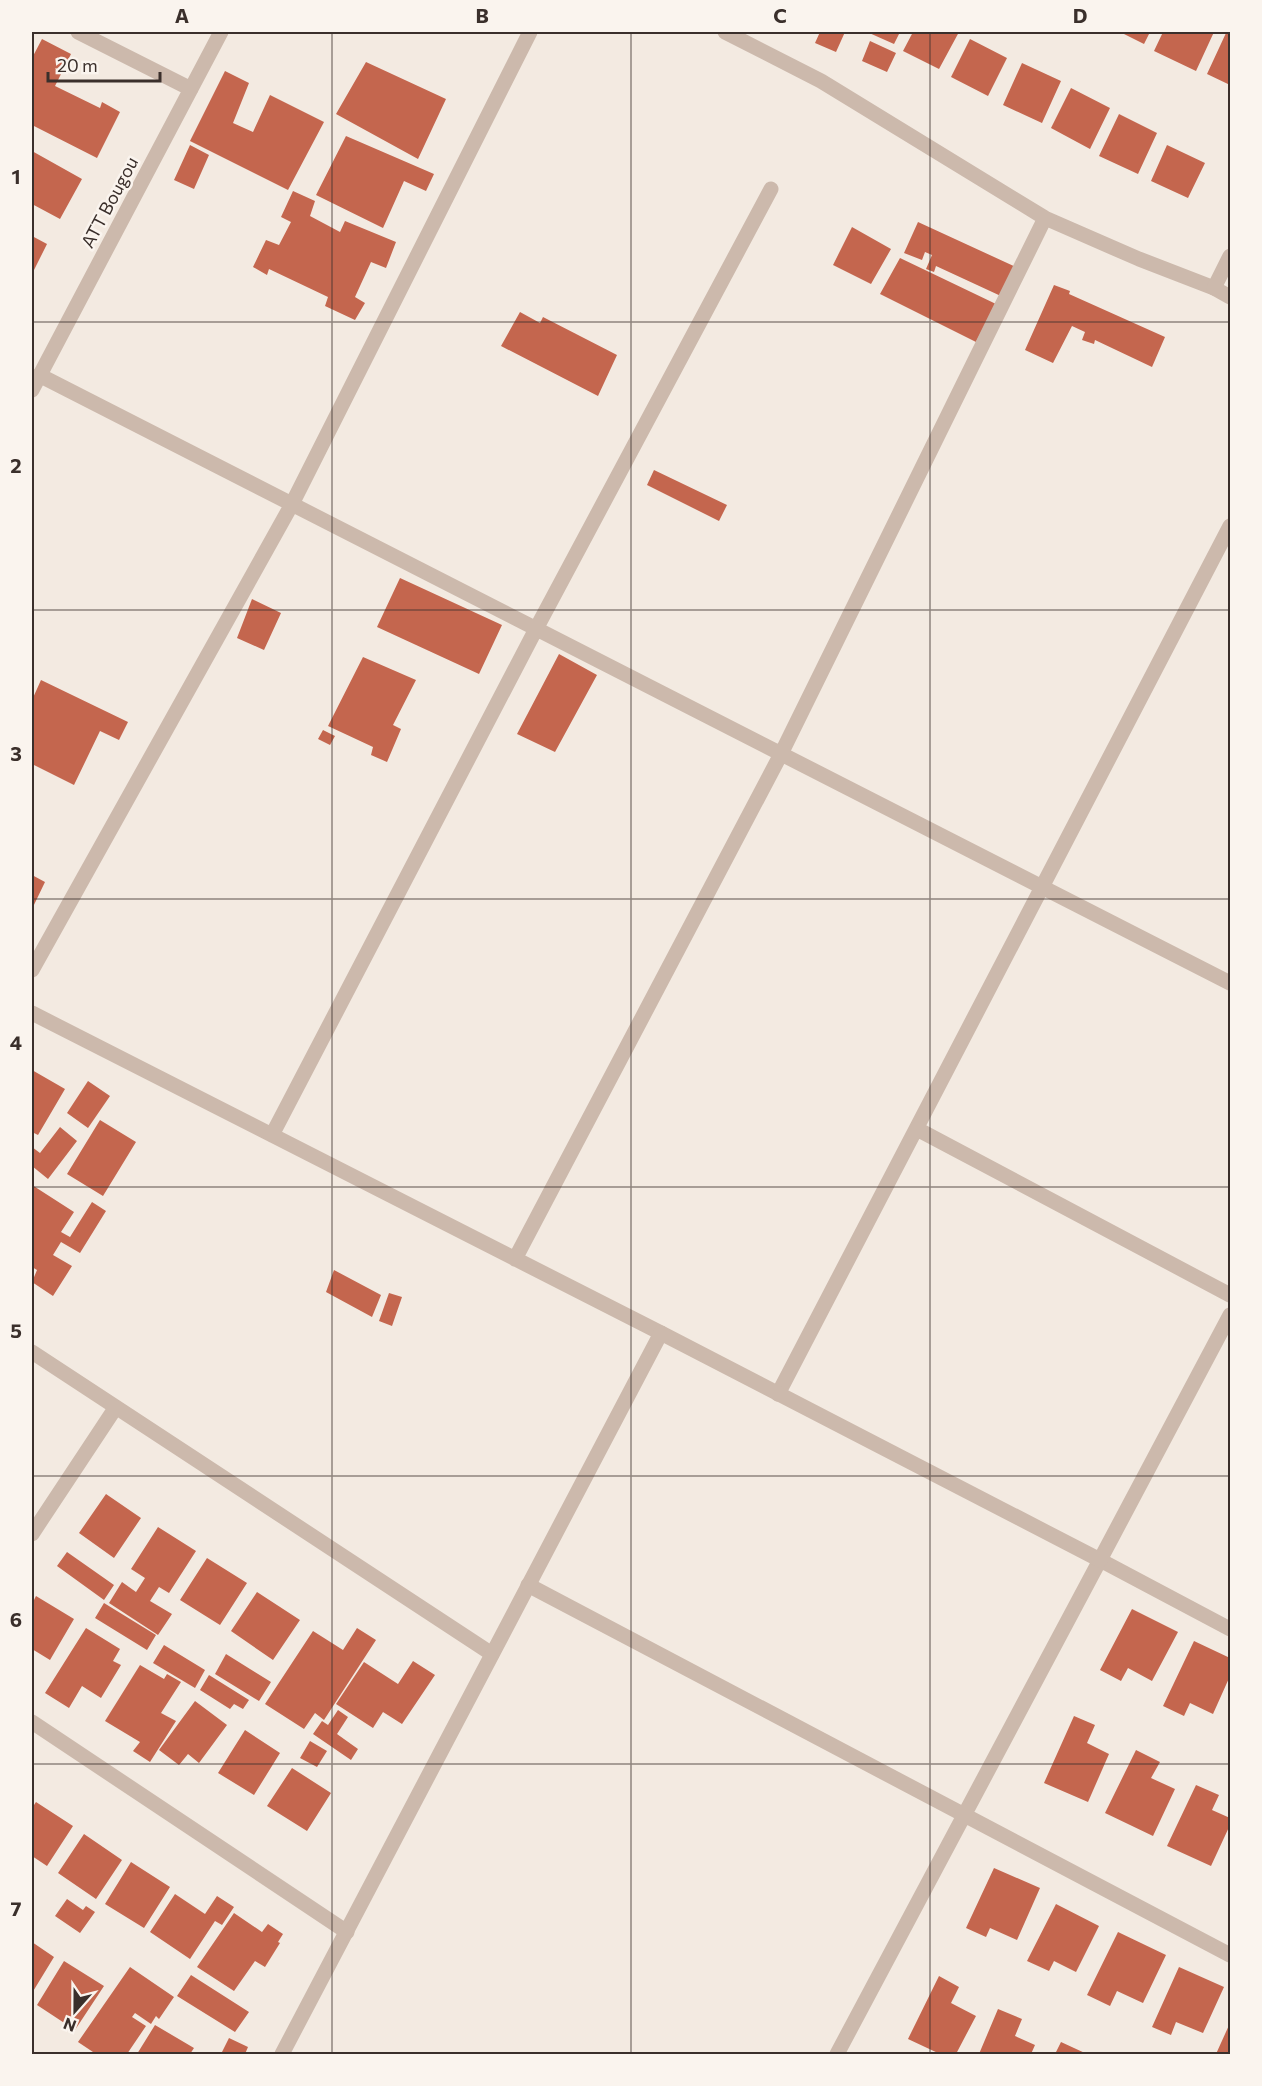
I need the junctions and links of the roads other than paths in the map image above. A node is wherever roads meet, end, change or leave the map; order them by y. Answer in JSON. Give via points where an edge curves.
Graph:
{"nodes":[{"id":1,"x":78,"y":32,"type":"edge"},
{"id":2,"x":221,"y":32,"type":"edge"},
{"id":3,"x":530,"y":32,"type":"edge"},
{"id":4,"x":725,"y":32,"type":"edge"},
{"id":5,"x":191,"y":89,"type":"junction"},
{"id":6,"x":771,"y":189,"type":"dead end"},
{"id":7,"x":1046,"y":218,"type":"junction"},
{"id":8,"x":1230,"y":256,"type":"edge"},
{"id":9,"x":1214,"y":288,"type":"junction"},
{"id":10,"x":1230,"y":297,"type":"edge"},
{"id":11,"x":39,"y":375,"type":"junction"},
{"id":12,"x":32,"y":390,"type":"edge"},
{"id":13,"x":292,"y":504,"type":"junction"},
{"id":14,"x":1230,"y":526,"type":"edge"},
{"id":15,"x":536,"y":628,"type":"junction"},
{"id":16,"x":781,"y":754,"type":"junction"},
{"id":17,"x":1042,"y":887,"type":"junction"},
{"id":18,"x":32,"y":970,"type":"edge"},
{"id":19,"x":1230,"y":983,"type":"edge"},
{"id":20,"x":32,"y":1013,"type":"edge"},
{"id":21,"x":916,"y":1129,"type":"junction"},
{"id":22,"x":272,"y":1135,"type":"junction"},
{"id":23,"x":515,"y":1259,"type":"junction"},
{"id":24,"x":1230,"y":1295,"type":"edge"},
{"id":25,"x":1230,"y":1315,"type":"edge"},
{"id":26,"x":661,"y":1333,"type":"junction"},
{"id":27,"x":32,"y":1352,"type":"edge"},
{"id":28,"x":778,"y":1394,"type":"junction"},
{"id":29,"x":116,"y":1407,"type":"junction"},
{"id":30,"x":32,"y":1534,"type":"edge"},
{"id":31,"x":1100,"y":1560,"type":"junction"},
{"id":32,"x":528,"y":1585,"type":"junction"},
{"id":33,"x":1230,"y":1629,"type":"edge"},
{"id":34,"x":492,"y":1654,"type":"junction"},
{"id":35,"x":32,"y":1722,"type":"edge"},
{"id":36,"x":965,"y":1815,"type":"junction"},
{"id":37,"x":346,"y":1932,"type":"junction"},
{"id":38,"x":1230,"y":1955,"type":"edge"},
{"id":39,"x":841,"y":2053,"type":"edge"},
{"id":40,"x":282,"y":2055,"type":"edge"}],
"edges":[{"from":1,"to":5,"type":"street"},
{"from":2,"to":5,"type":"street","name":"ATT Bougou"},
{"from":3,"to":13,"type":"street"},
{"from":4,"to":7,"type":"street","via":[[821,81]]},
{"from":5,"to":11,"type":"street","name":"ATT Bougou"},
{"from":6,"to":15,"type":"street"},
{"from":7,"to":9,"type":"street"},
{"from":7,"to":16,"type":"street"},
{"from":8,"to":9,"type":"street"},
{"from":9,"to":10,"type":"street"},
{"from":11,"to":12,"type":"street","name":"ATT Bougou"},
{"from":11,"to":13,"type":"street"},
{"from":13,"to":15,"type":"street"},
{"from":13,"to":18,"type":"street"},
{"from":14,"to":17,"type":"street"},
{"from":15,"to":16,"type":"street"},
{"from":15,"to":22,"type":"street"},
{"from":16,"to":17,"type":"street"},
{"from":16,"to":23,"type":"street"},
{"from":17,"to":19,"type":"street"},
{"from":17,"to":21,"type":"street"},
{"from":20,"to":22,"type":"street"},
{"from":21,"to":24,"type":"street"},
{"from":21,"to":28,"type":"street"},
{"from":22,"to":23,"type":"street"},
{"from":23,"to":26,"type":"street"},
{"from":25,"to":31,"type":"street"},
{"from":26,"to":28,"type":"street"},
{"from":26,"to":32,"type":"street"},
{"from":27,"to":29,"type":"street"},
{"from":28,"to":31,"type":"street"},
{"from":29,"to":30,"type":"street"},
{"from":29,"to":34,"type":"street"},
{"from":31,"to":33,"type":"street"},
{"from":31,"to":36,"type":"street"},
{"from":32,"to":34,"type":"street"},
{"from":32,"to":36,"type":"street"},
{"from":34,"to":37,"type":"street"},
{"from":35,"to":37,"type":"street"},
{"from":36,"to":38,"type":"street"},
{"from":36,"to":39,"type":"street"},
{"from":37,"to":40,"type":"street"}]}
